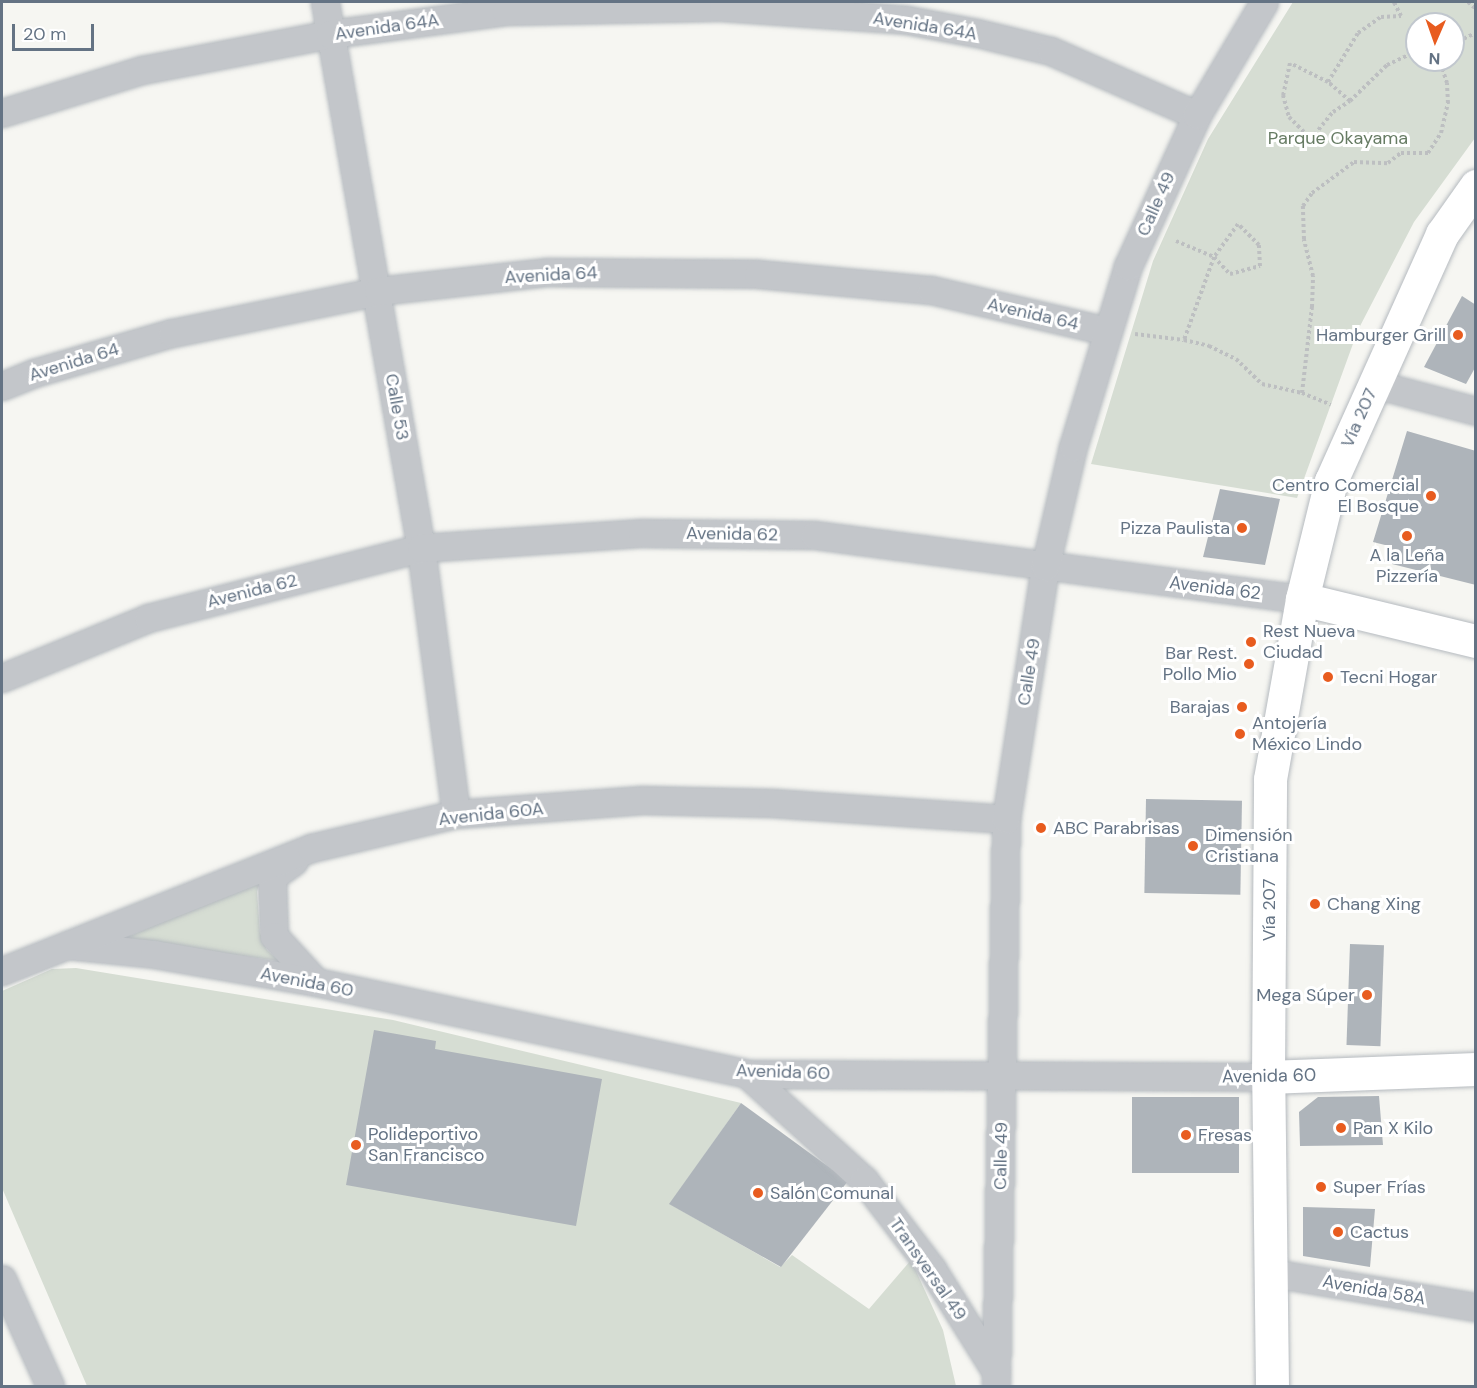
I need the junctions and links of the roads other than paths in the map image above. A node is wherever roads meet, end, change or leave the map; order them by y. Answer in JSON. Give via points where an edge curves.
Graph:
{"nodes":[{"id":1,"x":326,"y":2,"type":"edge"},
{"id":2,"x":1264,"y":2,"type":"edge"},
{"id":3,"x":330,"y":34,"type":"junction"},
{"id":4,"x":2,"y":112,"type":"edge"},
{"id":5,"x":1197,"y":115,"type":"junction"},
{"id":6,"x":1476,"y":186,"type":"edge"},
{"id":7,"x":378,"y":291,"type":"junction"},
{"id":8,"x":1107,"y":331,"type":"junction"},
{"id":9,"x":1374,"y":384,"type":"junction"},
{"id":10,"x":2,"y":386,"type":"edge"},
{"id":11,"x":1476,"y":411,"type":"edge"},
{"id":12,"x":421,"y":548,"type":"junction"},
{"id":13,"x":1045,"y":567,"type":"junction"},
{"id":14,"x":1302,"y":599,"type":"junction"},
{"id":15,"x":1476,"y":641,"type":"edge"},
{"id":16,"x":2,"y":678,"type":"edge"},
{"id":17,"x":456,"y":814,"type":"junction"},
{"id":18,"x":1006,"y":819,"type":"junction"},
{"id":19,"x":311,"y":848,"type":"junction"},
{"id":20,"x":67,"y":945,"type":"junction"},
{"id":21,"x":2,"y":971,"type":"edge"},
{"id":22,"x":316,"y":982,"type":"junction"},
{"id":23,"x":1476,"y":1069,"type":"edge"},
{"id":24,"x":747,"y":1074,"type":"junction"},
{"id":25,"x":1003,"y":1076,"type":"junction"},
{"id":26,"x":1268,"y":1077,"type":"junction"},
{"id":27,"x":1272,"y":1273,"type":"junction"},
{"id":28,"x":2,"y":1279,"type":"edge"},
{"id":29,"x":1476,"y":1308,"type":"edge"},
{"id":30,"x":996,"y":1379,"type":"edge"},
{"id":31,"x":50,"y":1386,"type":"edge"},
{"id":32,"x":1272,"y":1386,"type":"edge"}],
"edges":[{"from":1,"to":3,"type":"street","name":"Calle 53"},
{"from":2,"to":5,"type":"street","name":"Calle 49"},
{"from":3,"to":4,"type":"street","name":"Avenida 64A","via":[[142,70]]},
{"from":3,"to":5,"type":"street","name":"Avenida 64A","via":[[506,11],[723,7],[907,20],[1050,51]]},
{"from":3,"to":7,"type":"street","name":"Calle 53"},
{"from":5,"to":8,"type":"street","name":"Calle 49","via":[[1128,266]]},
{"from":6,"to":9,"type":"main road","name":"Vía 207","via":[[1442,234]]},
{"from":7,"to":8,"type":"street","name":"Avenida 64","via":[[548,272],[758,274],[931,290]]},
{"from":7,"to":10,"type":"street","name":"Avenida 64","via":[[172,333]]},
{"from":7,"to":12,"type":"street","name":"Calle 53"},
{"from":8,"to":13,"type":"street","name":"Calle 49","via":[[1073,447]]},
{"from":9,"to":11,"type":"street"},
{"from":9,"to":14,"type":"main road","name":"Vía 207","via":[[1331,482]]},
{"from":12,"to":13,"type":"street","name":"Avenida 62","via":[[642,533],[815,535]]},
{"from":12,"to":16,"type":"street","name":"Avenida 62","via":[[148,618]]},
{"from":12,"to":17,"type":"street","name":"Calle 53"},
{"from":13,"to":14,"type":"street","name":"Avenida 62"},
{"from":13,"to":18,"type":"street","name":"Calle 49"},
{"from":14,"to":15,"type":"main road","name":"Avenida 62"},
{"from":14,"to":26,"type":"main road","name":"Vía 207","via":[[1270,779]]},
{"from":17,"to":18,"type":"street","name":"Avenida 60A","via":[[642,800],[772,802]]},
{"from":17,"to":19,"type":"street","name":"Avenida 60A"},
{"from":18,"to":25,"type":"street","name":"Calle 49"},
{"from":19,"to":20,"type":"street","name":"Avenida 60A"},
{"from":19,"to":22,"type":"street","via":[[272,877],[271,901],[274,936]]},
{"from":20,"to":21,"type":"street","name":"Avenida 60A"},
{"from":20,"to":22,"type":"street","name":"Avenida 60","via":[[154,954]]},
{"from":22,"to":24,"type":"street","name":"Avenida 60"},
{"from":23,"to":26,"type":"main road","name":"Avenida 60"},
{"from":24,"to":25,"type":"street","name":"Avenida 60"},
{"from":24,"to":30,"type":"street","name":"Transversal 49","via":[[864,1180],[932,1269]]},
{"from":25,"to":26,"type":"street","name":"Avenida 60"},
{"from":25,"to":30,"type":"street","name":"Calle 49"},
{"from":26,"to":27,"type":"main road","name":"Vía 207"},
{"from":27,"to":29,"type":"street","name":"Avenida 58A"},
{"from":27,"to":32,"type":"main road","name":"Vía 207"},
{"from":28,"to":31,"type":"street"}]}
